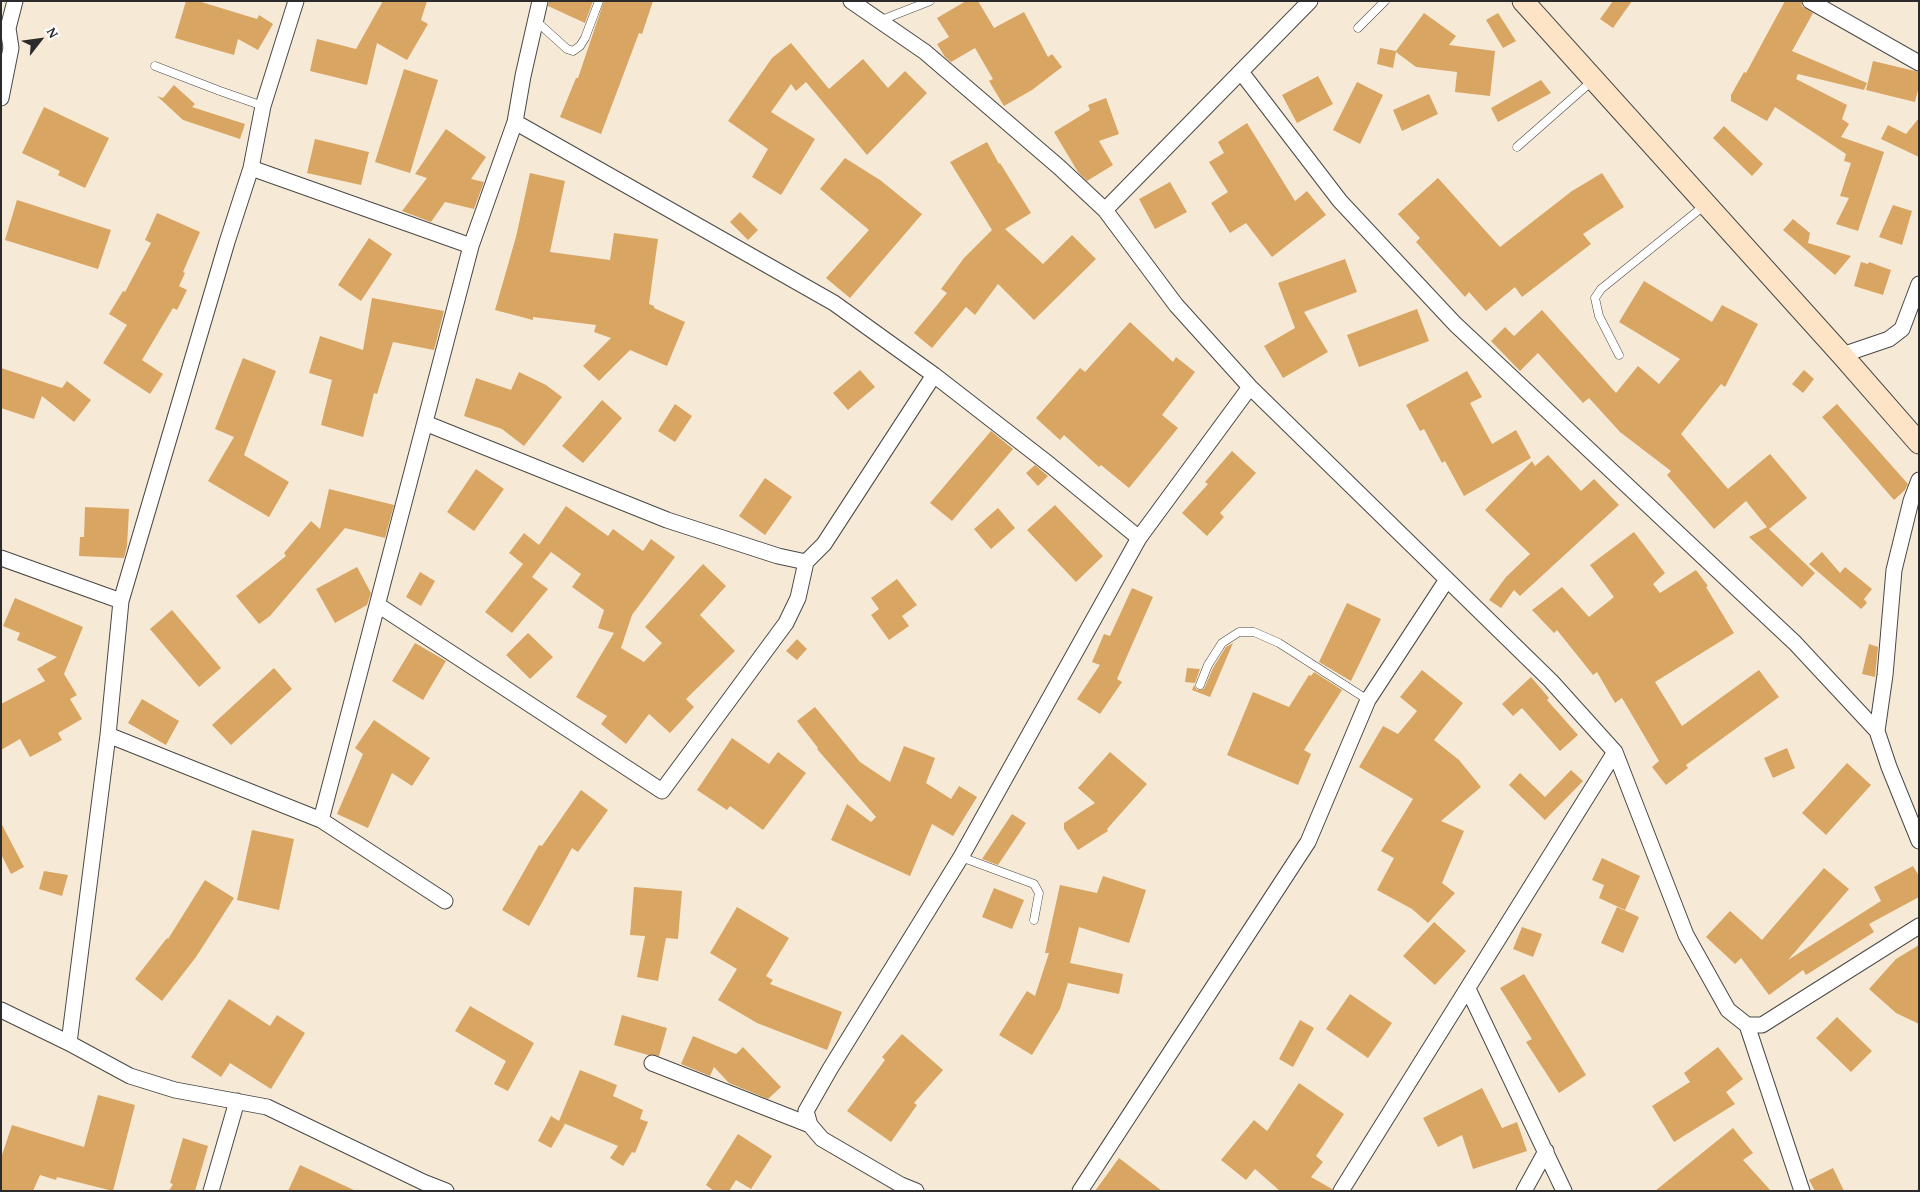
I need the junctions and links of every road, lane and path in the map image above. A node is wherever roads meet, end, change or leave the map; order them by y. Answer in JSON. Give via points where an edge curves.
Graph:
{"nodes":[{"id":1,"x":15,"y":1,"type":"edge"},
{"id":2,"x":296,"y":1,"type":"edge"},
{"id":3,"x":540,"y":1,"type":"edge"},
{"id":4,"x":599,"y":1,"type":"edge"},
{"id":5,"x":851,"y":1,"type":"edge"},
{"id":6,"x":930,"y":1,"type":"edge"},
{"id":7,"x":1310,"y":1,"type":"edge"},
{"id":8,"x":1385,"y":1,"type":"edge"},
{"id":9,"x":1524,"y":1,"type":"edge"},
{"id":10,"x":1810,"y":1,"type":"edge"},
{"id":11,"x":535,"y":20,"type":"junction"},
{"id":12,"x":879,"y":21,"type":"junction"},
{"id":13,"x":4,"y":26,"type":"edge"},
{"id":14,"x":1358,"y":28,"type":"dead end"},
{"id":15,"x":1919,"y":63,"type":"edge"},
{"id":16,"x":155,"y":66,"type":"dead end"},
{"id":17,"x":1241,"y":72,"type":"junction"},
{"id":18,"x":1594,"y":79,"type":"junction"},
{"id":19,"x":1,"y":98,"type":"edge"},
{"id":20,"x":263,"y":106,"type":"junction"},
{"id":21,"x":515,"y":122,"type":"junction"},
{"id":22,"x":1518,"y":147,"type":"dead end"},
{"id":23,"x":251,"y":168,"type":"junction"},
{"id":24,"x":1706,"y":204,"type":"junction"},
{"id":25,"x":1105,"y":210,"type":"junction"},
{"id":26,"x":471,"y":246,"type":"junction"},
{"id":27,"x":1919,"y":284,"type":"edge"},
{"id":28,"x":1619,"y":355,"type":"dead end"},
{"id":29,"x":1842,"y":355,"type":"junction"},
{"id":30,"x":934,"y":376,"type":"junction"},
{"id":31,"x":1250,"y":387,"type":"junction"},
{"id":32,"x":425,"y":423,"type":"junction"},
{"id":33,"x":1919,"y":443,"type":"edge"},
{"id":34,"x":1919,"y":480,"type":"edge"},
{"id":35,"x":1139,"y":538,"type":"junction"},
{"id":36,"x":1,"y":558,"type":"edge"},
{"id":37,"x":806,"y":562,"type":"junction"},
{"id":38,"x":1446,"y":581,"type":"junction"},
{"id":39,"x":121,"y":600,"type":"junction"},
{"id":40,"x":378,"y":605,"type":"junction"},
{"id":41,"x":1200,"y":685,"type":"dead end"},
{"id":42,"x":1368,"y":700,"type":"junction"},
{"id":43,"x":1877,"y":731,"type":"junction"},
{"id":44,"x":108,"y":735,"type":"junction"},
{"id":45,"x":1614,"y":752,"type":"junction"},
{"id":46,"x":321,"y":820,"type":"junction"},
{"id":47,"x":1919,"y":841,"type":"edge"},
{"id":48,"x":961,"y":857,"type":"junction"},
{"id":49,"x":445,"y":900,"type":"dead end"},
{"id":50,"x":1034,"y":920,"type":"dead end"},
{"id":51,"x":1919,"y":926,"type":"edge"},
{"id":52,"x":1468,"y":989,"type":"junction"},
{"id":53,"x":1,"y":1010,"type":"edge"},
{"id":54,"x":1747,"y":1025,"type":"junction"},
{"id":55,"x":69,"y":1043,"type":"junction"},
{"id":56,"x":652,"y":1063,"type":"dead end"},
{"id":57,"x":237,"y":1102,"type":"junction"},
{"id":58,"x":810,"y":1125,"type":"junction"},
{"id":59,"x":1546,"y":1151,"type":"junction"},
{"id":60,"x":211,"y":1191,"type":"edge"},
{"id":61,"x":446,"y":1191,"type":"edge"},
{"id":62,"x":916,"y":1191,"type":"edge"},
{"id":63,"x":1080,"y":1191,"type":"edge"},
{"id":64,"x":1341,"y":1191,"type":"edge"},
{"id":65,"x":1524,"y":1191,"type":"edge"},
{"id":66,"x":1564,"y":1191,"type":"edge"},
{"id":67,"x":1802,"y":1191,"type":"edge"}],
"edges":[{"from":1,"to":13,"type":"street"},
{"from":2,"to":20,"type":"street"},
{"from":3,"to":11,"type":"street"},
{"from":4,"to":11,"type":"lane","via":[[585,38],[573,51],[566,50]]},
{"from":5,"to":12,"type":"street"},
{"from":6,"to":12,"type":"lane"},
{"from":7,"to":17,"type":"street"},
{"from":8,"to":14,"type":"lane"},
{"from":9,"to":18,"type":"main road"},
{"from":10,"to":15,"type":"street"},
{"from":11,"to":21,"type":"street"},
{"from":12,"to":25,"type":"street","via":[[925,52]]},
{"from":13,"to":19,"type":"street","via":[[11,48]]},
{"from":16,"to":20,"type":"lane"},
{"from":17,"to":25,"type":"street"},
{"from":17,"to":43,"type":"street","via":[[1340,201],[1455,324],[1795,643]]},
{"from":18,"to":22,"type":"lane"},
{"from":18,"to":24,"type":"main road"},
{"from":20,"to":23,"type":"street"},
{"from":21,"to":26,"type":"street"},
{"from":21,"to":30,"type":"street","via":[[834,303]]},
{"from":23,"to":26,"type":"street"},
{"from":23,"to":39,"type":"street"},
{"from":24,"to":28,"type":"lane","via":[[1595,298],[1599,316]]},
{"from":24,"to":29,"type":"main road"},
{"from":25,"to":31,"type":"street","via":[[1176,305]]},
{"from":26,"to":32,"type":"street"},
{"from":27,"to":29,"type":"street","via":[[1902,329],[1889,338]]},
{"from":29,"to":33,"type":"main road"},
{"from":30,"to":35,"type":"street"},
{"from":30,"to":37,"type":"street","via":[[824,544]]},
{"from":31,"to":35,"type":"street"},
{"from":31,"to":38,"type":"street"},
{"from":32,"to":37,"type":"street","via":[[667,520]]},
{"from":32,"to":40,"type":"street"},
{"from":34,"to":43,"type":"street","via":[[1894,570]]},
{"from":35,"to":48,"type":"street"},
{"from":36,"to":39,"type":"street"},
{"from":37,"to":40,"type":"street","via":[[798,598],[786,623],[662,791]]},
{"from":38,"to":42,"type":"street"},
{"from":38,"to":45,"type":"street","via":[[1550,681]]},
{"from":39,"to":44,"type":"street"},
{"from":40,"to":46,"type":"street"},
{"from":41,"to":42,"type":"lane","via":[[1222,643],[1239,632],[1254,632],[1279,643]]},
{"from":42,"to":63,"type":"street","via":[[1308,842]]},
{"from":43,"to":47,"type":"street"},
{"from":44,"to":46,"type":"street"},
{"from":44,"to":55,"type":"street"},
{"from":45,"to":52,"type":"street"},
{"from":45,"to":54,"type":"street","via":[[1686,935],[1728,1010]]},
{"from":46,"to":49,"type":"street"},
{"from":48,"to":50,"type":"lane","via":[[1034,884],[1039,893]]},
{"from":48,"to":58,"type":"street","via":[[806,1111]]},
{"from":51,"to":54,"type":"street","via":[[1762,1025]]},
{"from":52,"to":59,"type":"street"},
{"from":52,"to":64,"type":"street"},
{"from":53,"to":55,"type":"street"},
{"from":54,"to":67,"type":"street"},
{"from":55,"to":57,"type":"street","via":[[130,1076],[175,1090]]},
{"from":56,"to":58,"type":"street"},
{"from":57,"to":60,"type":"street"},
{"from":57,"to":61,"type":"street","via":[[267,1107]]},
{"from":58,"to":62,"type":"street","via":[[822,1139]]},
{"from":59,"to":65,"type":"street"},
{"from":59,"to":66,"type":"street"}]}
